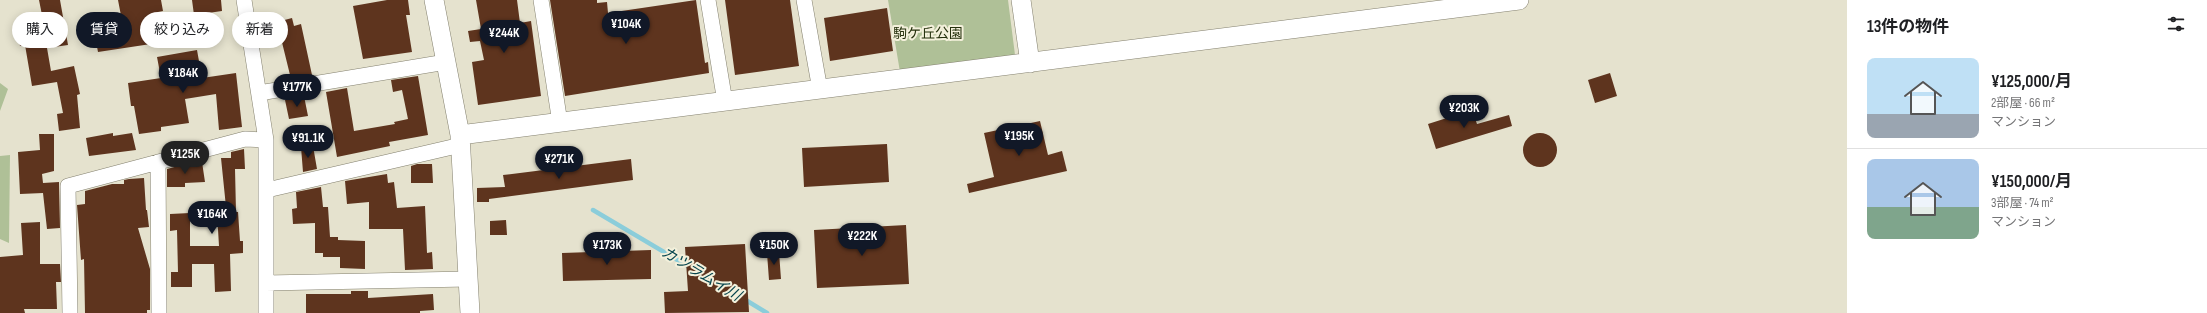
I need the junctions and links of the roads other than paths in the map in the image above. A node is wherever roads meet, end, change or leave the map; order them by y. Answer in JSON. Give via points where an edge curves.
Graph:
{"nodes":[{"id":1,"x":244,"y":0,"type":"edge"},
{"id":2,"x":434,"y":0,"type":"edge"},
{"id":3,"x":541,"y":0,"type":"edge"},
{"id":4,"x":708,"y":0,"type":"edge"},
{"id":5,"x":804,"y":0,"type":"edge"},
{"id":6,"x":1021,"y":0,"type":"edge"},
{"id":7,"x":1519,"y":0,"type":"edge"},
{"id":8,"x":446,"y":62,"type":"junction"},
{"id":9,"x":1030,"y":63,"type":"junction"},
{"id":10,"x":820,"y":90,"type":"junction"},
{"id":11,"x":259,"y":93,"type":"junction"},
{"id":12,"x":725,"y":102,"type":"junction"},
{"id":13,"x":560,"y":123,"type":"junction"},
{"id":14,"x":266,"y":140,"type":"junction"},
{"id":15,"x":461,"y":140,"type":"junction"},
{"id":16,"x":158,"y":162,"type":"junction"},
{"id":17,"x":267,"y":190,"type":"junction"},
{"id":18,"x":468,"y":279,"type":"junction"},
{"id":19,"x":266,"y":283,"type":"junction"},
{"id":20,"x":70,"y":313,"type":"edge"},
{"id":21,"x":159,"y":313,"type":"edge"},
{"id":22,"x":266,"y":313,"type":"edge"},
{"id":23,"x":470,"y":313,"type":"edge"}],
"edges":[{"from":1,"to":11,"type":"street"},
{"from":2,"to":8,"type":"street"},
{"from":3,"to":13,"type":"street"},
{"from":4,"to":12,"type":"street"},
{"from":5,"to":10,"type":"street"},
{"from":6,"to":9,"type":"street"},
{"from":7,"to":9,"type":"street"},
{"from":8,"to":11,"type":"street"},
{"from":8,"to":15,"type":"street"},
{"from":9,"to":10,"type":"street"},
{"from":10,"to":12,"type":"street"},
{"from":11,"to":14,"type":"street"},
{"from":12,"to":13,"type":"street"},
{"from":13,"to":15,"type":"street"},
{"from":14,"to":16,"type":"street","via":[[245,139]]},
{"from":14,"to":17,"type":"street"},
{"from":15,"to":17,"type":"street"},
{"from":15,"to":18,"type":"street"},
{"from":16,"to":20,"type":"street","via":[[68,186]]},
{"from":16,"to":21,"type":"street"},
{"from":17,"to":19,"type":"street"},
{"from":18,"to":19,"type":"street"},
{"from":18,"to":23,"type":"street"},
{"from":19,"to":22,"type":"street"}]}
